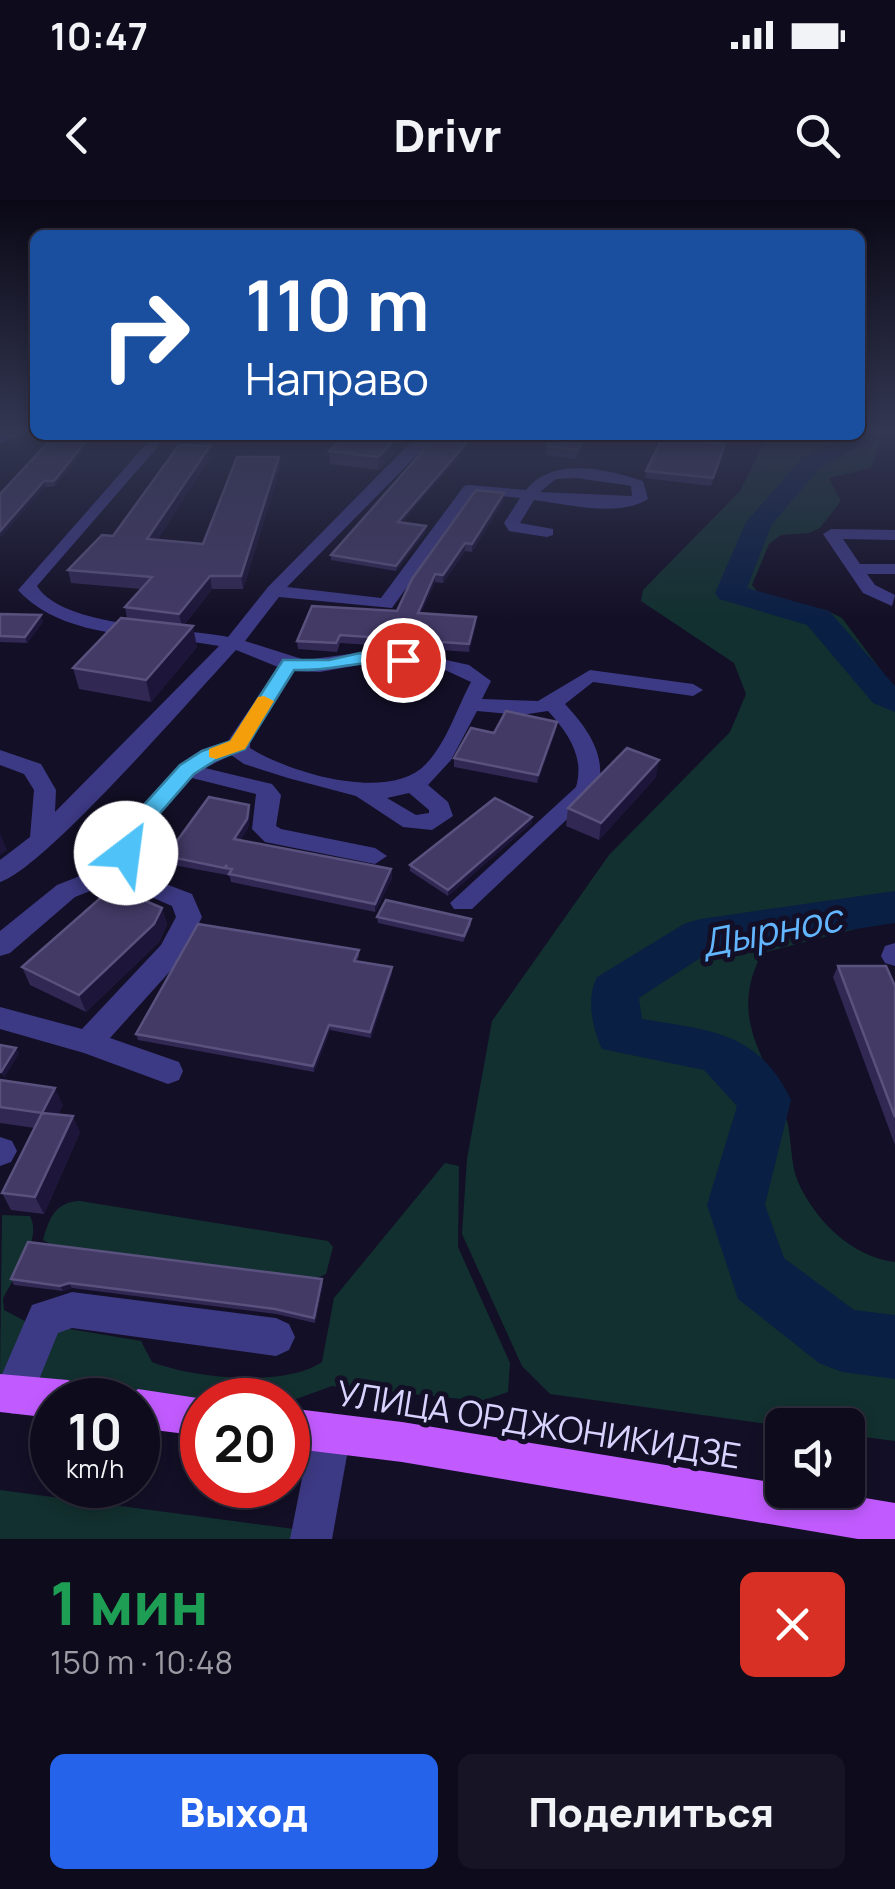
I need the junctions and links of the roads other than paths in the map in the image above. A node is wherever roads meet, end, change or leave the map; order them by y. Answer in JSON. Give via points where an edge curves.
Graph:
{"nodes":[{"id":1,"x":107,"y":495,"type":"edge"},
{"id":2,"x":367,"y":495,"type":"edge"},
{"id":3,"x":464,"y":495,"type":"edge"},
{"id":4,"x":530,"y":495,"type":"edge"},
{"id":5,"x":545,"y":495,"type":"edge"},
{"id":6,"x":639,"y":495,"type":"edge"},
{"id":7,"x":547,"y":532,"type":"dead end"},
{"id":8,"x":895,"y":535,"type":"edge"},
{"id":9,"x":855,"y":569,"type":"junction"},
{"id":10,"x":895,"y":569,"type":"edge"},
{"id":11,"x":274,"y":591,"type":"junction"},
{"id":12,"x":894,"y":602,"type":"edge"},
{"id":13,"x":233,"y":644,"type":"junction"},
{"id":14,"x":289,"y":664,"type":"junction"},
{"id":15,"x":693,"y":690,"type":"dead end"},
{"id":16,"x":552,"y":703,"type":"junction"},
{"id":17,"x":469,"y":704,"type":"junction"},
{"id":18,"x":238,"y":745,"type":"junction"},
{"id":19,"x":0,"y":757,"type":"edge"},
{"id":20,"x":187,"y":770,"type":"junction"},
{"id":21,"x":413,"y":785,"type":"junction"},
{"id":22,"x":365,"y":792,"type":"junction"},
{"id":23,"x":42,"y":840,"type":"junction"},
{"id":24,"x":375,"y":856,"type":"dead end"},
{"id":25,"x":0,"y":874,"type":"edge"},
{"id":26,"x":158,"y":890,"type":"dead end"},
{"id":27,"x":463,"y":903,"type":"dead end"},
{"id":28,"x":0,"y":946,"type":"edge"},
{"id":29,"x":0,"y":1018,"type":"edge"},
{"id":30,"x":88,"y":1042,"type":"junction"},
{"id":31,"x":168,"y":1071,"type":"dead end"},
{"id":32,"x":276,"y":1336,"type":"dead end"},
{"id":33,"x":7,"y":1394,"type":"edge"},
{"id":34,"x":310,"y":1431,"type":"edge"},
{"id":35,"x":331,"y":1433,"type":"junction"},
{"id":36,"x":895,"y":1524,"type":"edge"},
{"id":37,"x":311,"y":1539,"type":"edge"}],
"edges":[{"from":1,"to":13,"type":"lane","via":[[27,590],[77,618]]},
{"from":2,"to":11,"type":"lane"},
{"from":3,"to":11,"type":"lane","via":[[386,604]]},
{"from":4,"to":7,"type":"lane","via":[[512,523]]},
{"from":5,"to":6,"type":"lane","via":[[622,504]]},
{"from":8,"to":9,"type":"lane","via":[[831,534]]},
{"from":9,"to":10,"type":"lane"},
{"from":9,"to":12,"type":"lane","via":[[869,589]]},
{"from":11,"to":13,"type":"lane"},
{"from":13,"to":14,"type":"lane"},
{"from":13,"to":23,"type":"lane"},
{"from":14,"to":17,"type":"lane","via":[[376,658],[456,666],[481,681]]},
{"from":14,"to":18,"type":"lane"},
{"from":15,"to":16,"type":"lane","via":[[590,676]]},
{"from":16,"to":17,"type":"lane"},
{"from":16,"to":27,"type":"lane","via":[[578,730],[593,775],[587,790]]},
{"from":17,"to":21,"type":"lane","via":[[434,769]]},
{"from":18,"to":20,"type":"lane"},
{"from":18,"to":22,"type":"lane","via":[[252,759]]},
{"from":19,"to":23,"type":"lane","via":[[33,769],[45,790]]},
{"from":20,"to":24,"type":"lane","via":[[264,789],[264,829],[274,836]]},
{"from":20,"to":28,"type":"lane","via":[[131,832],[126,853],[94,880],[66,891]]},
{"from":21,"to":22,"type":"lane","via":[[396,793]]},
{"from":21,"to":22,"type":"lane","via":[[440,807],[442,816],[434,823],[401,818]]},
{"from":23,"to":25,"type":"lane"},
{"from":26,"to":30,"type":"lane","via":[[183,900],[189,917],[171,952]]},
{"from":29,"to":30,"type":"lane"},
{"from":30,"to":31,"type":"lane"},
{"from":32,"to":33,"type":"lane","via":[[53,1313],[39,1326]]},
{"from":34,"to":35,"type":"main road","name":"УЛИЦА ОРДЖОНИКИДЗЕ"},
{"from":35,"to":36,"type":"main road","name":"УЛИЦА ОРДЖОНИКИДЗЕ"},
{"from":35,"to":37,"type":"lane"}]}
